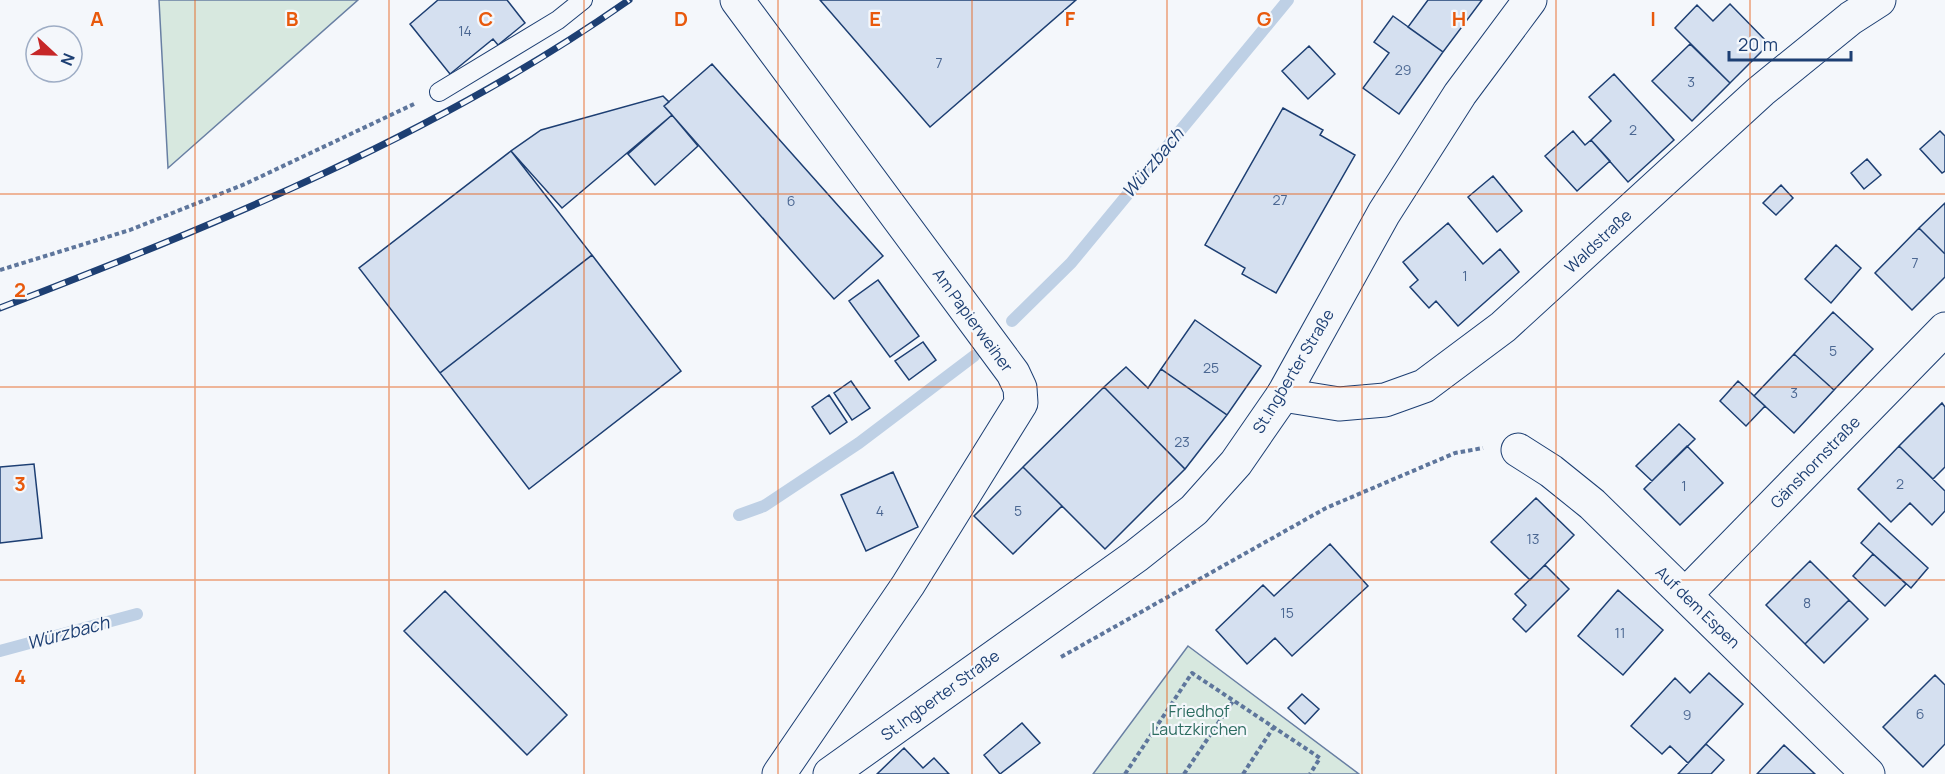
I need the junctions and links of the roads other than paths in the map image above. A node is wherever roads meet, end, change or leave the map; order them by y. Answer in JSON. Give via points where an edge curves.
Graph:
{"nodes":[{"id":1,"x":583,"y":0,"type":"edge"},
{"id":2,"x":737,"y":0,"type":"edge"},
{"id":3,"x":1530,"y":0,"type":"edge"},
{"id":4,"x":1879,"y":0,"type":"edge"},
{"id":5,"x":439,"y":92,"type":"road end"},
{"id":6,"x":1945,"y":329,"type":"edge"},
{"id":7,"x":1283,"y":395,"type":"junction"},
{"id":8,"x":1518,"y":450,"type":"road end"},
{"id":9,"x":1686,"y":594,"type":"junction"},
{"id":10,"x":779,"y":774,"type":"edge"},
{"id":11,"x":830,"y":774,"type":"edge"},
{"id":12,"x":1868,"y":774,"type":"edge"}],
"edges":[{"from":1,"to":5,"type":"lane","via":[[558,20]]},
{"from":2,"to":10,"type":"street","name":"Am Papierweiher","via":[[992,345],[1020,387],[1021,403],[909,585]]},
{"from":3,"to":7,"type":"street","name":"St.Ingberter Straße","via":[[1460,94],[1384,213]]},
{"from":4,"to":7,"type":"street","name":"Waldstraße","via":[[1761,91],[1503,327],[1424,386],[1385,400],[1339,404]]},
{"from":6,"to":9,"type":"street","name":"Gänshornstraße"},
{"from":7,"to":11,"type":"street","name":"St.Ingberter Straße","via":[[1236,463],[1194,510],[1136,556]]},
{"from":8,"to":9,"type":"street","name":"Auf dem Espen","via":[[1592,504]]},
{"from":9,"to":12,"type":"street","name":"Auf dem Espen"}]}
